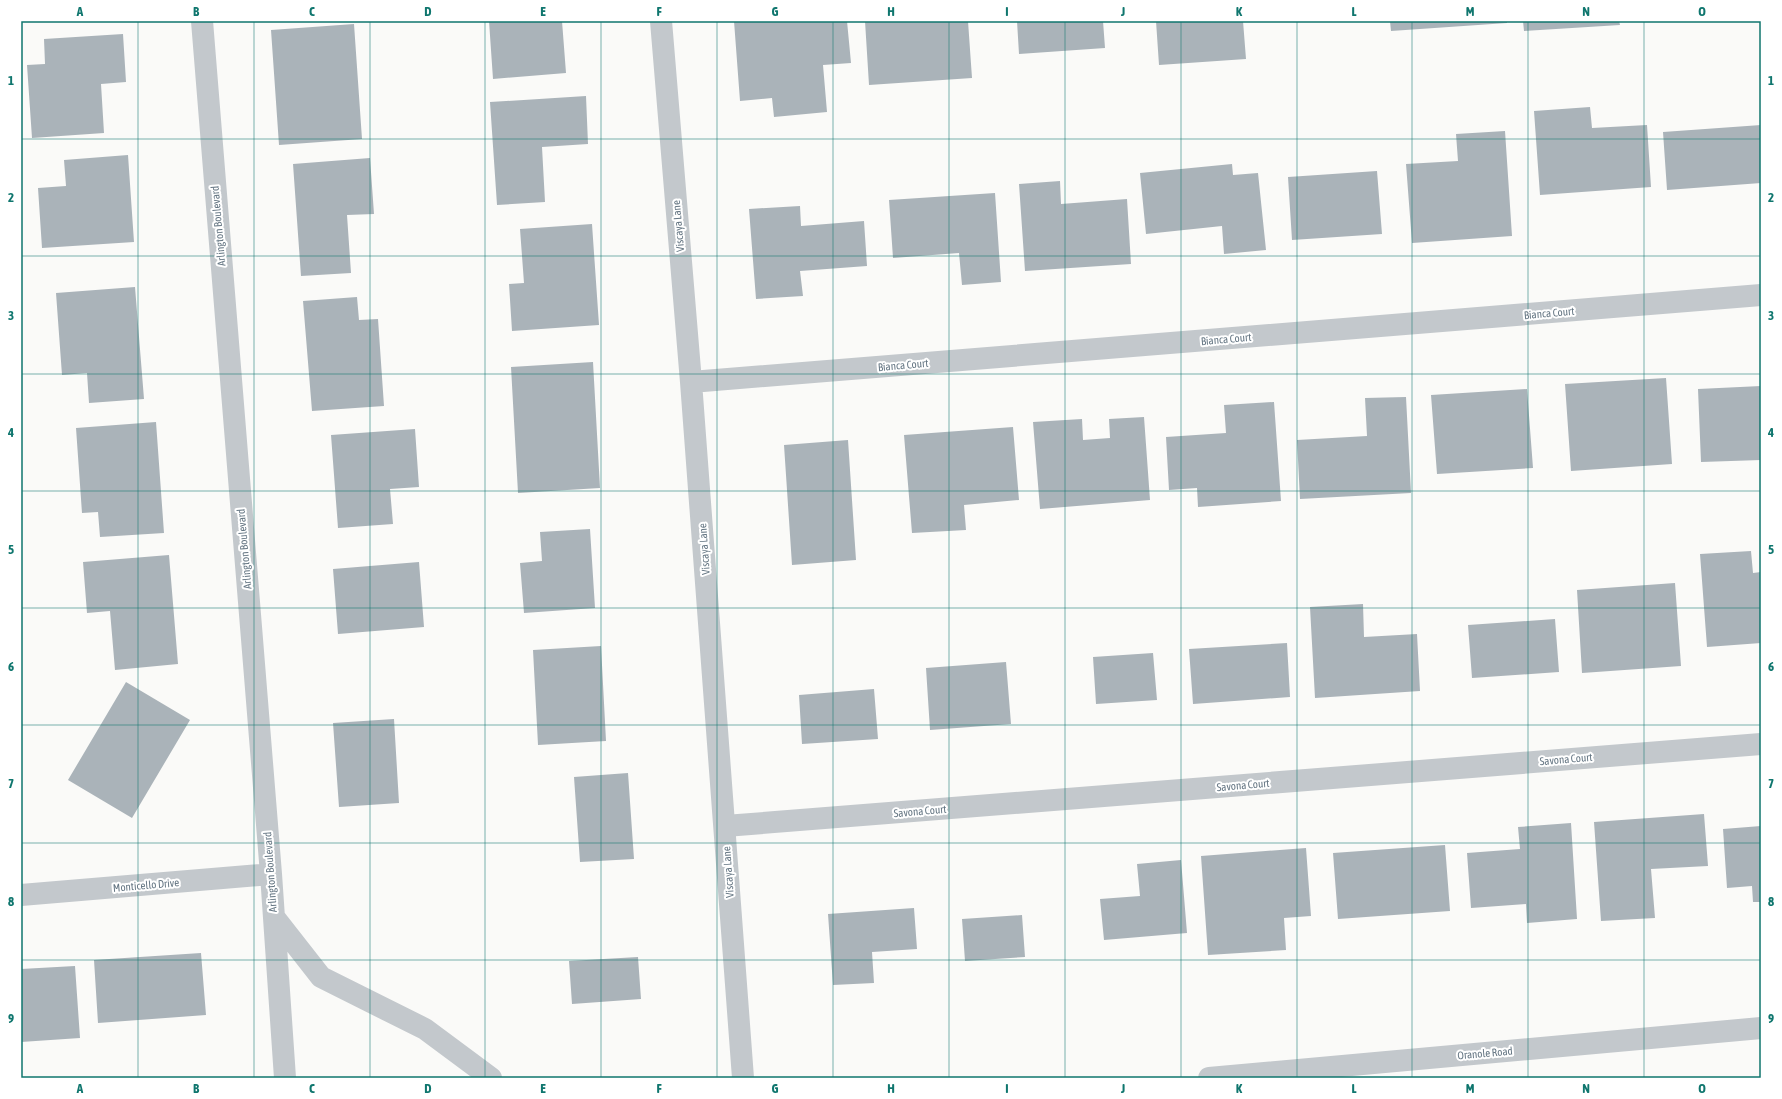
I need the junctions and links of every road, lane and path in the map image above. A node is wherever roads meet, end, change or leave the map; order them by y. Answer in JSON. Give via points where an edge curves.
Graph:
{"nodes":[{"id":1,"x":202,"y":21,"type":"edge"},
{"id":2,"x":661,"y":21,"type":"edge"},
{"id":3,"x":1761,"y":295,"type":"edge"},
{"id":4,"x":691,"y":382,"type":"junction"},
{"id":5,"x":1761,"y":744,"type":"edge"},
{"id":6,"x":725,"y":826,"type":"junction"},
{"id":7,"x":270,"y":874,"type":"junction"},
{"id":8,"x":21,"y":895,"type":"edge"},
{"id":9,"x":274,"y":917,"type":"junction"},
{"id":10,"x":1761,"y":1028,"type":"edge"},
{"id":11,"x":285,"y":1078,"type":"edge"},
{"id":12,"x":491,"y":1078,"type":"edge"},
{"id":13,"x":743,"y":1078,"type":"edge"},
{"id":14,"x":1209,"y":1078,"type":"edge"}],
"edges":[{"from":1,"to":7,"type":"street","name":"Arlington Boulevard"},
{"from":2,"to":4,"type":"street","name":"Viscaya Lane"},
{"from":3,"to":4,"type":"street","name":"Bianca Court"},
{"from":4,"to":6,"type":"street","name":"Viscaya Lane"},
{"from":5,"to":6,"type":"street","name":"Savona Court"},
{"from":6,"to":13,"type":"street","name":"Viscaya Lane"},
{"from":7,"to":8,"type":"street","name":"Monticello Drive"},
{"from":7,"to":9,"type":"street","name":"Arlington Boulevard"},
{"from":9,"to":11,"type":"street","name":"Arlington Boulevard"},
{"from":9,"to":12,"type":"street","via":[[321,977],[425,1029]]},
{"from":10,"to":14,"type":"street","name":"Oranole Road"}]}
